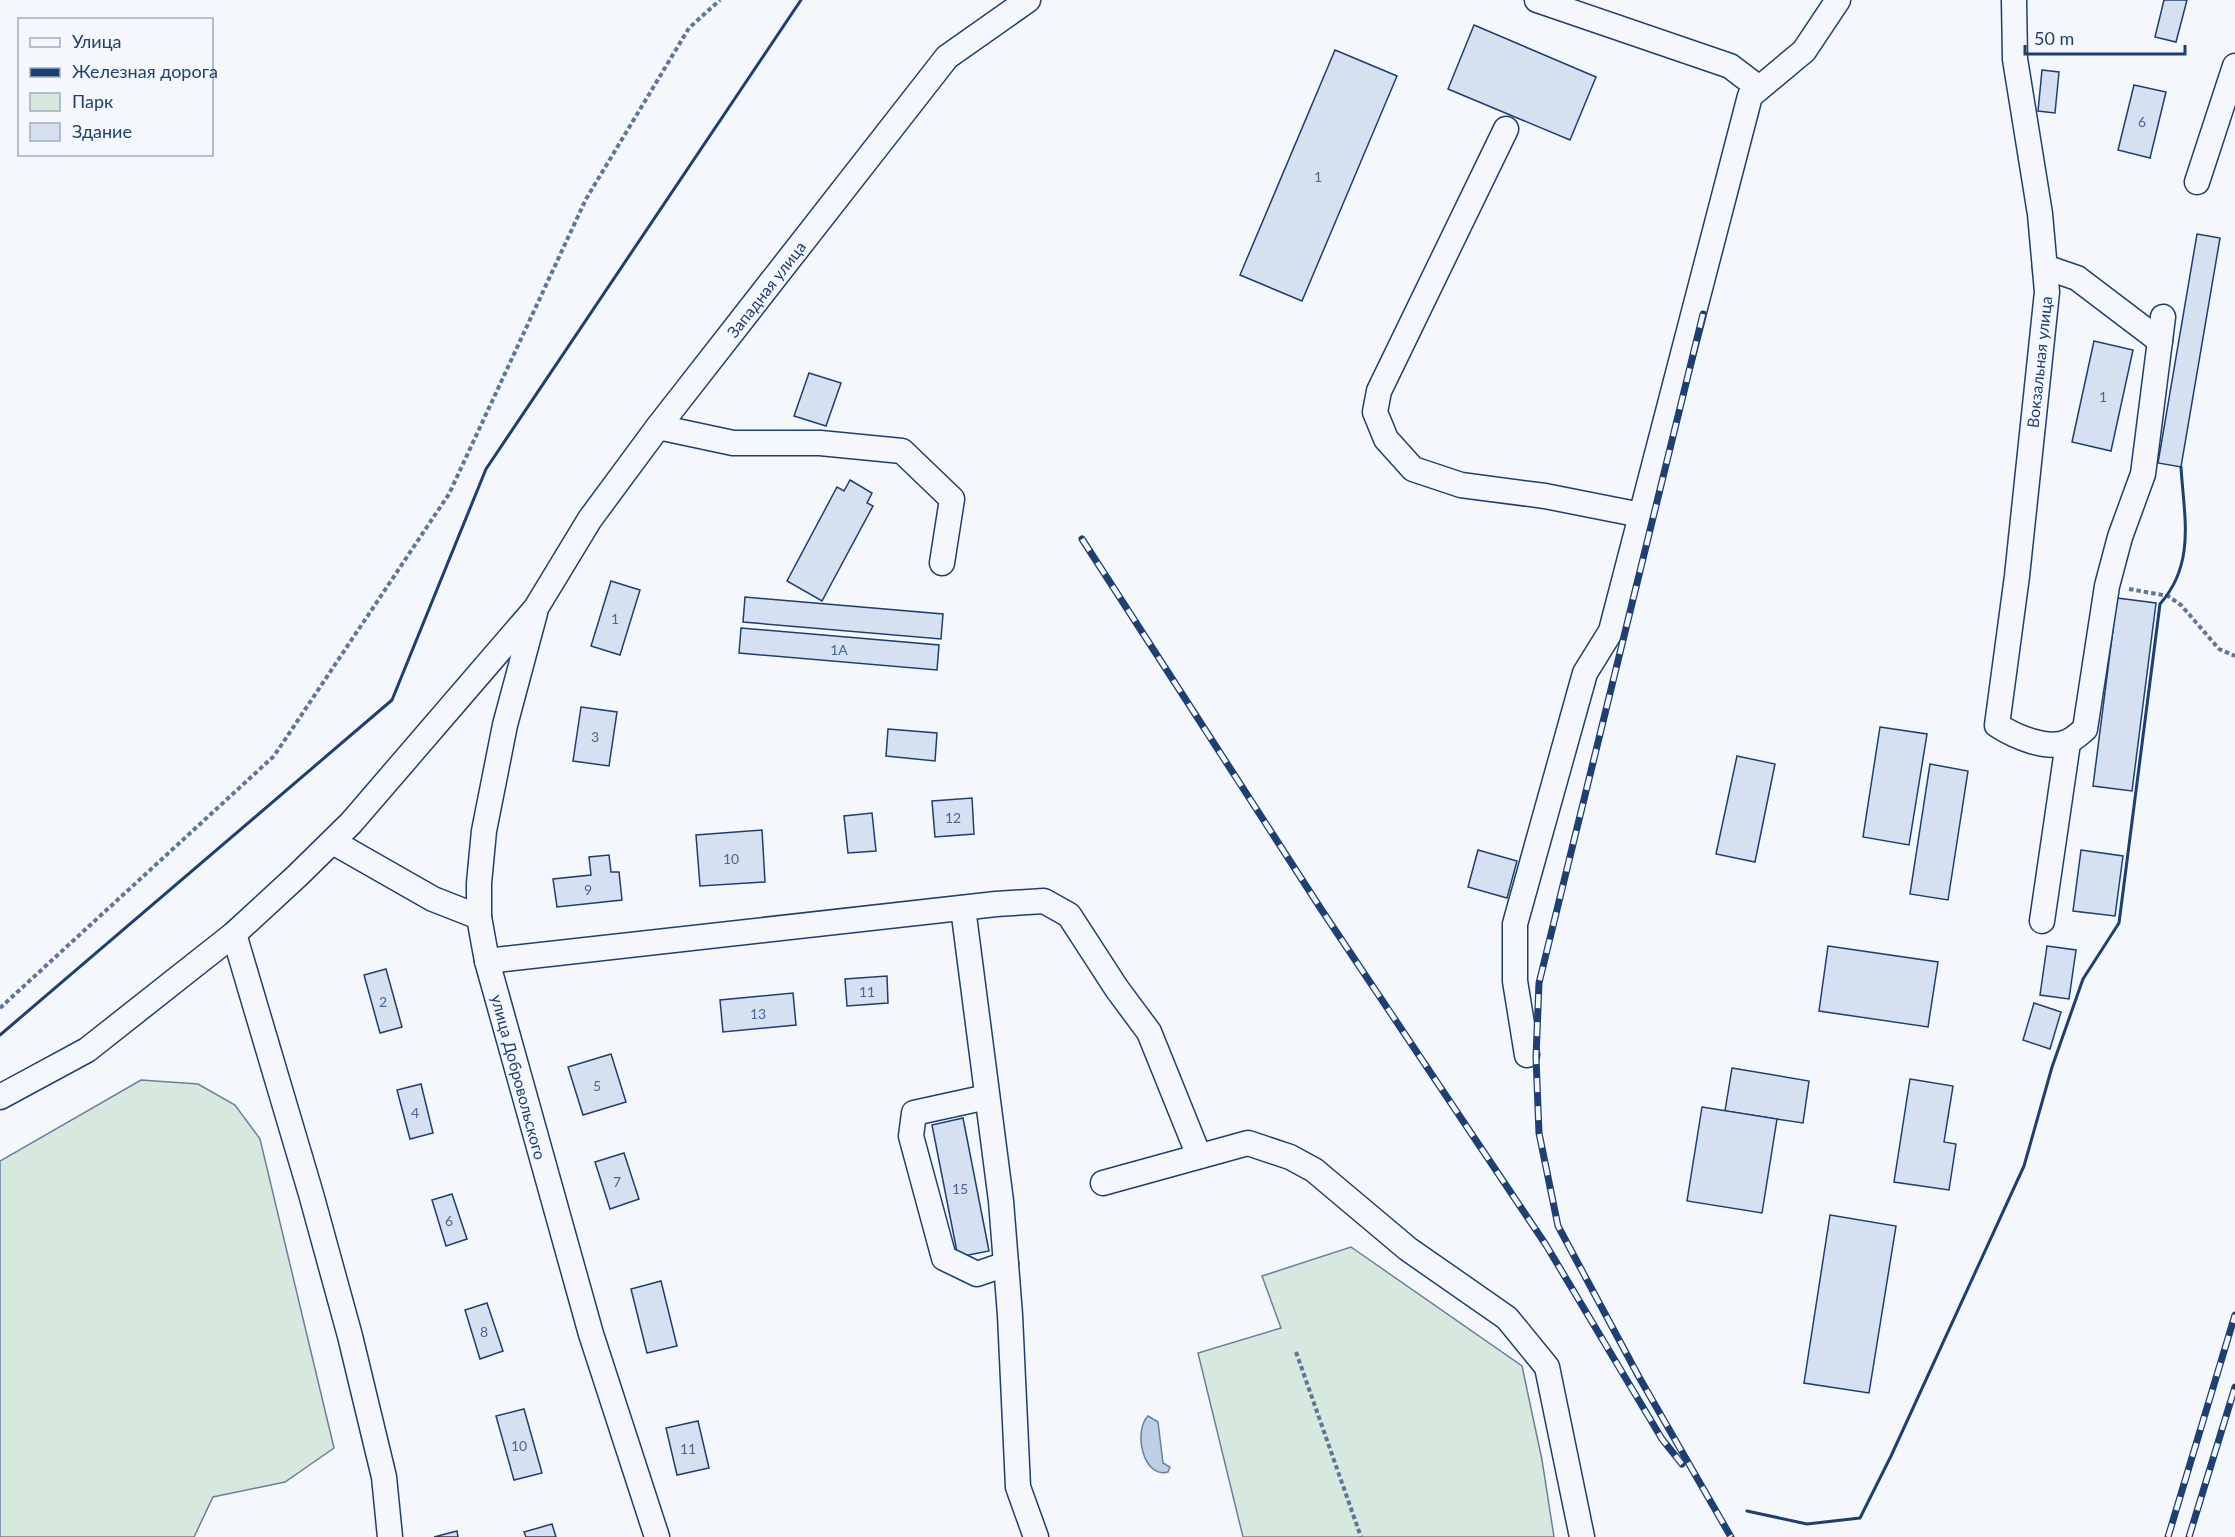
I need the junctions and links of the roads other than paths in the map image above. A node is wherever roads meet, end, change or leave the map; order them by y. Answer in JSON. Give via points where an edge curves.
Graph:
{"nodes":[{"id":1,"x":1028,"y":0,"type":"edge"},
{"id":2,"x":1537,"y":0,"type":"edge"},
{"id":3,"x":1838,"y":0,"type":"edge"},
{"id":4,"x":2014,"y":0,"type":"edge"},
{"id":5,"x":2235,"y":66,"type":"edge"},
{"id":6,"x":1760,"y":88,"type":"junction"},
{"id":7,"x":1506,"y":129,"type":"dead end"},
{"id":8,"x":2197,"y":182,"type":"dead end"},
{"id":9,"x":2045,"y":267,"type":"junction"},
{"id":10,"x":2163,"y":317,"type":"dead end"},
{"id":11,"x":2160,"y":341,"type":"junction"},
{"id":12,"x":658,"y":427,"type":"junction"},
{"id":13,"x":1641,"y":515,"type":"junction"},
{"id":14,"x":942,"y":563,"type":"dead end"},
{"id":15,"x":536,"y":608,"type":"junction"},
{"id":16,"x":2068,"y":743,"type":"junction"},
{"id":17,"x":333,"y":842,"type":"junction"},
{"id":18,"x":963,"y":908,"type":"junction"},
{"id":19,"x":478,"y":917,"type":"junction"},
{"id":20,"x":2042,"y":921,"type":"dead end"},
{"id":21,"x":234,"y":934,"type":"junction"},
{"id":22,"x":487,"y":961,"type":"junction"},
{"id":23,"x":1527,"y":1056,"type":"dead end"},
{"id":24,"x":0,"y":1097,"type":"edge"},
{"id":25,"x":987,"y":1097,"type":"junction"},
{"id":26,"x":1199,"y":1156,"type":"junction"},
{"id":27,"x":1103,"y":1183,"type":"dead end"},
{"id":28,"x":1006,"y":1264,"type":"junction"},
{"id":29,"x":390,"y":1537,"type":"edge"},
{"id":30,"x":657,"y":1537,"type":"edge"},
{"id":31,"x":1036,"y":1537,"type":"edge"},
{"id":32,"x":1582,"y":1537,"type":"edge"}],
"edges":[{"from":1,"to":12,"type":"street","name":"Западная улица","via":[[947,57]]},
{"from":2,"to":6,"type":"street","via":[[1730,66]]},
{"from":3,"to":6,"type":"street","via":[[1804,51]]},
{"from":4,"to":9,"type":"street","name":"Вокзальная улица","via":[[2014,59]]},
{"from":5,"to":8,"type":"street"},
{"from":6,"to":13,"type":"street","via":[[1750,96]]},
{"from":7,"to":13,"type":"street","via":[[1379,391],[1375,412],[1386,440],[1413,469],[1461,485]]},
{"from":9,"to":11,"type":"street","via":[[2077,278]]},
{"from":9,"to":16,"type":"street","name":"Вокзальная улица","via":[[2045,315],[1997,724],[2040,744]]},
{"from":10,"to":11,"type":"street"},
{"from":11,"to":16,"type":"street","via":[[2143,474],[2107,586],[2085,729]]},
{"from":12,"to":14,"type":"street","via":[[733,443],[820,443],[902,451],[952,499]]},
{"from":12,"to":15,"type":"street","name":"Западная улица","via":[[590,519]]},
{"from":13,"to":23,"type":"street","via":[[1611,631],[1585,673],[1515,924],[1515,981]]},
{"from":15,"to":17,"type":"street"},
{"from":15,"to":19,"type":"street","name":"улица Добровольского","via":[[505,725],[486,820]]},
{"from":16,"to":20,"type":"street"},
{"from":17,"to":19,"type":"street","via":[[433,899]]},
{"from":17,"to":21,"type":"street"},
{"from":18,"to":22,"type":"street"},
{"from":18,"to":25,"type":"street"},
{"from":18,"to":26,"type":"street","via":[[1044,902],[1069,915],[1149,1032]]},
{"from":19,"to":22,"type":"street","name":"улица Добровольского"},
{"from":21,"to":24,"type":"street","via":[[87,1050]]},
{"from":21,"to":29,"type":"street","via":[[350,1336],[384,1477]]},
{"from":22,"to":30,"type":"street","name":"улица Добровольского","via":[[591,1334]]},
{"from":25,"to":28,"type":"street"},
{"from":25,"to":28,"type":"street","via":[[914,1113],[911,1136],[944,1258],[978,1274]]},
{"from":26,"to":27,"type":"street"},
{"from":26,"to":32,"type":"street","via":[[1248,1143],[1290,1157],[1314,1170],[1408,1249],[1507,1318],[1547,1367]]},
{"from":28,"to":31,"type":"street","via":[[1018,1487]]}]}
